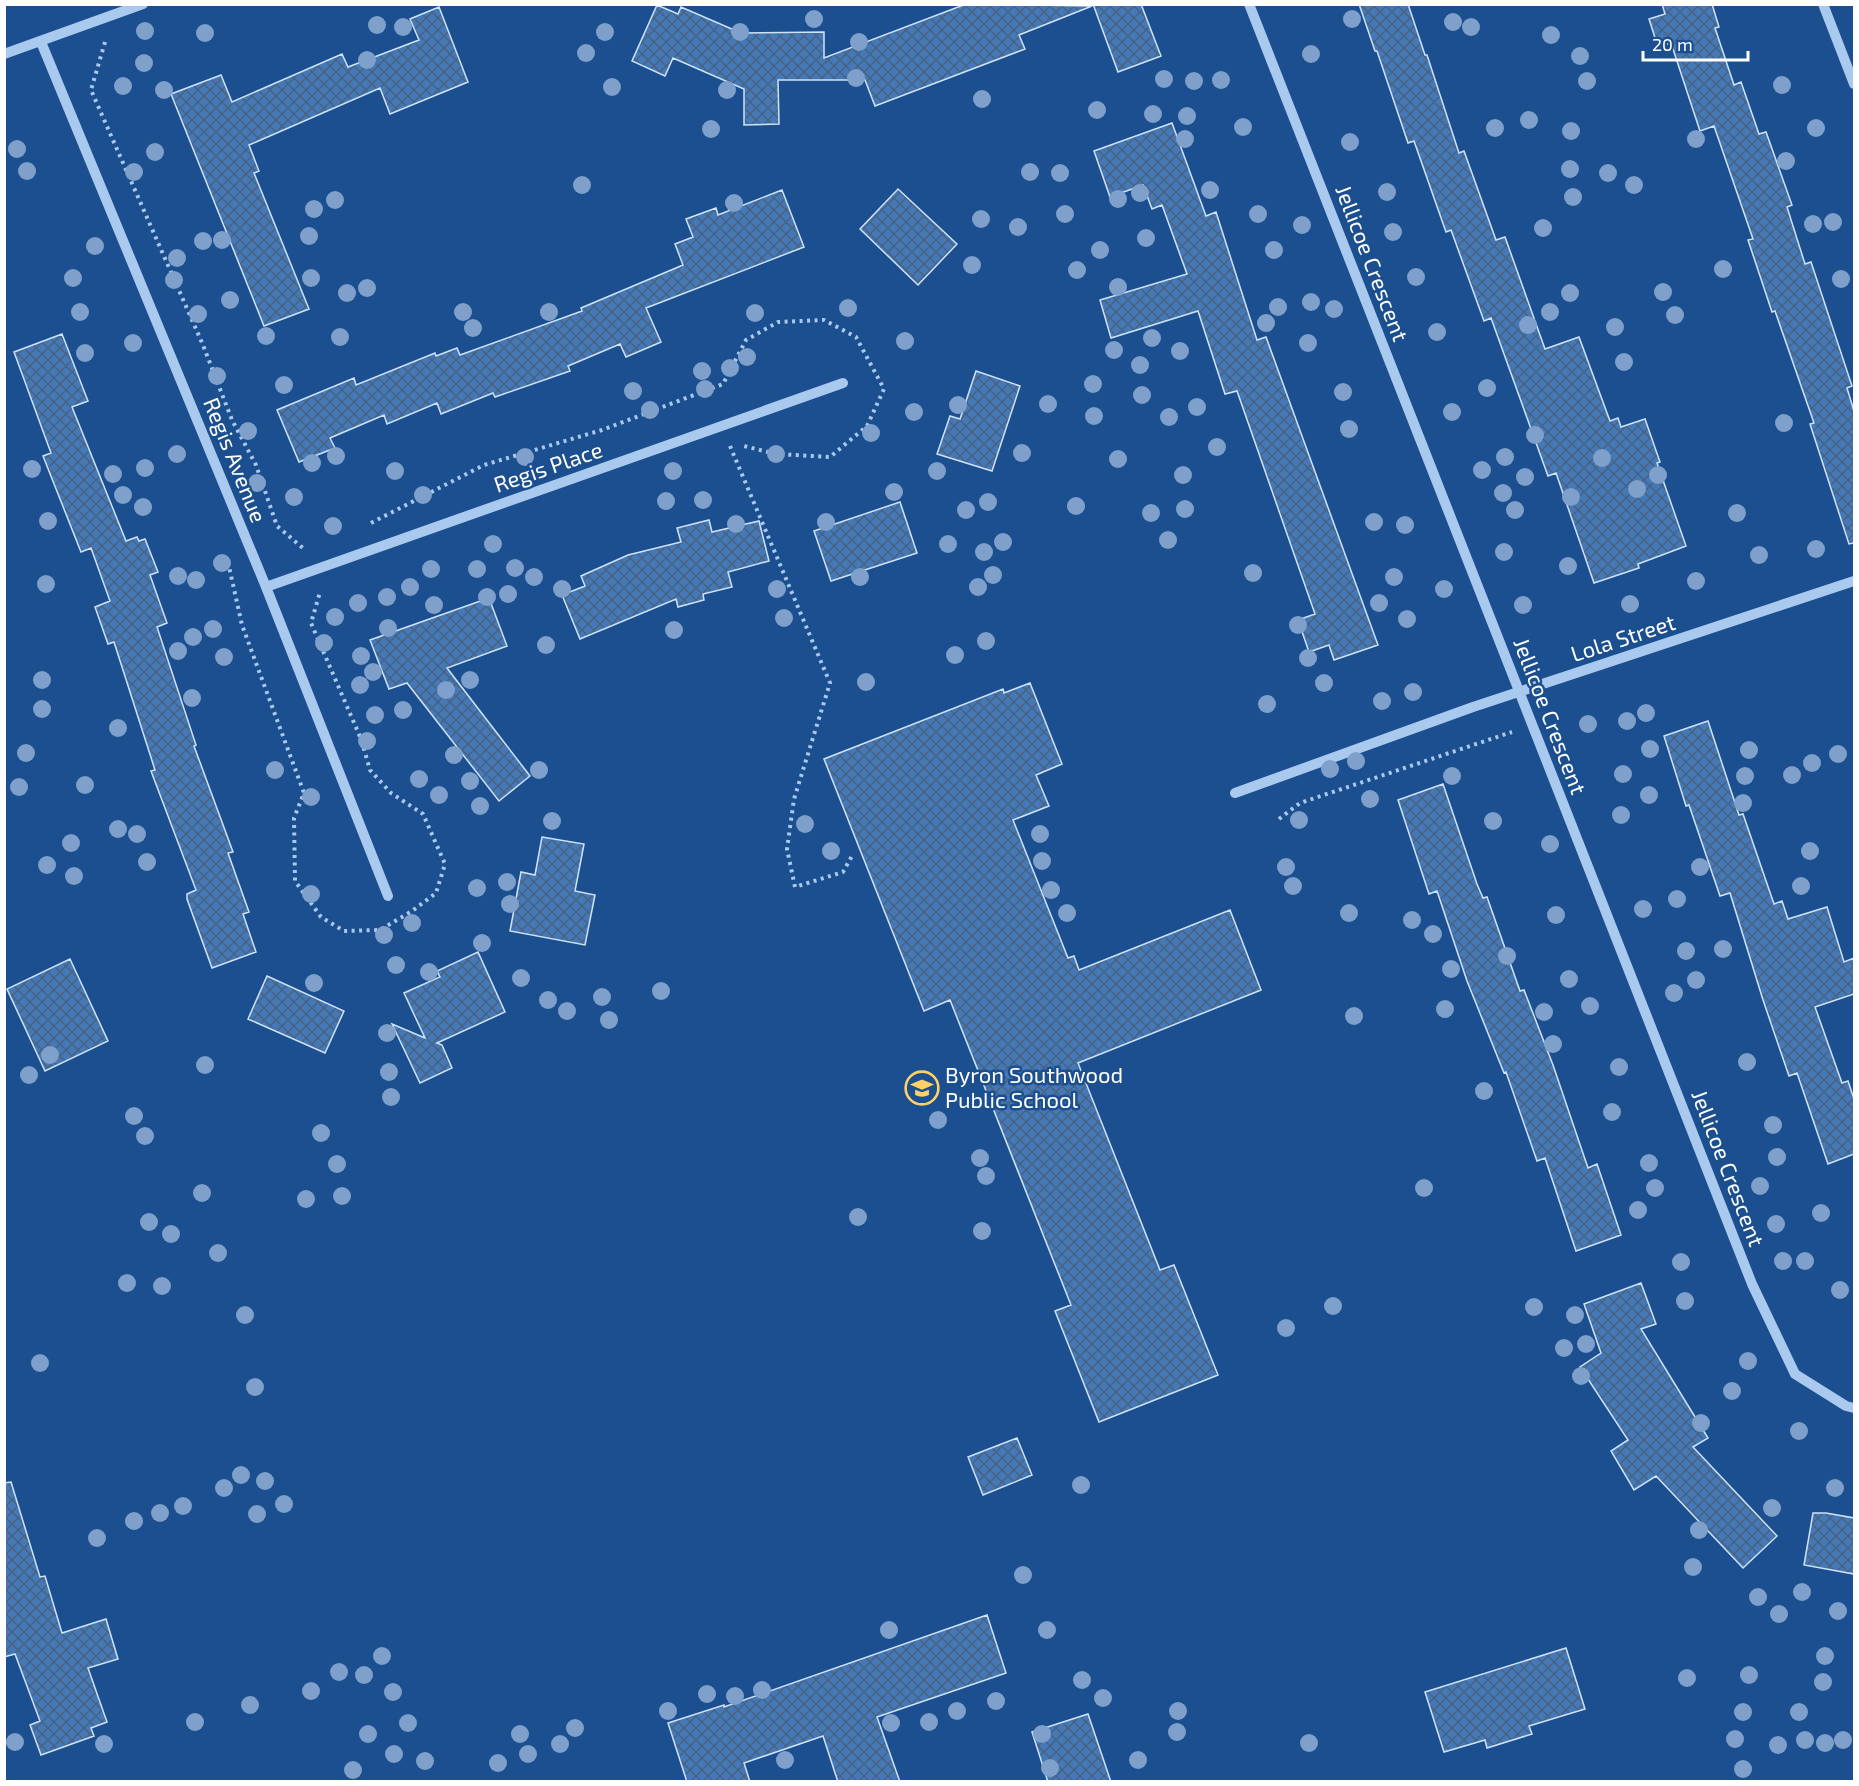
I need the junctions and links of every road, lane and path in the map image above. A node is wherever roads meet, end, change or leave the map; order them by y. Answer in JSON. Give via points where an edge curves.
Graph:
{"nodes":[{"id":1,"x":143,"y":4,"type":"edge"},
{"id":2,"x":1249,"y":4,"type":"edge"},
{"id":3,"x":1823,"y":4,"type":"edge"},
{"id":4,"x":108,"y":32,"type":"dead end"},
{"id":5,"x":41,"y":42,"type":"junction"},
{"id":6,"x":4,"y":54,"type":"edge"},
{"id":7,"x":1854,"y":84,"type":"edge"},
{"id":8,"x":843,"y":383,"type":"dead end"},
{"id":9,"x":361,"y":528,"type":"dead end"},
{"id":10,"x":309,"y":554,"type":"dead end"},
{"id":11,"x":227,"y":559,"type":"dead end"},
{"id":12,"x":324,"y":581,"type":"dead end"},
{"id":13,"x":1854,"y":581,"type":"edge"},
{"id":14,"x":266,"y":587,"type":"junction"},
{"id":15,"x":1520,"y":693,"type":"junction"},
{"id":16,"x":1519,"y":730,"type":"dead end"},
{"id":17,"x":1235,"y":794,"type":"dead end"},
{"id":18,"x":1279,"y":819,"type":"dead end"},
{"id":19,"x":852,"y":856,"type":"dead end"},
{"id":20,"x":388,"y":896,"type":"dead end"},
{"id":21,"x":1854,"y":1408,"type":"edge"}],
"edges":[{"from":1,"to":5,"type":"street"},
{"from":2,"to":15,"type":"street","name":"Jellicoe Crescent"},
{"from":3,"to":7,"type":"street"},
{"from":4,"to":10,"type":"path","via":[[90,90],[203,345],[232,420],[256,465],[277,526]]},
{"from":5,"to":6,"type":"street"},
{"from":5,"to":14,"type":"street","name":"Regis Avenue"},
{"from":8,"to":14,"type":"street","name":"Regis Place"},
{"from":9,"to":19,"type":"path","via":[[484,465],[602,430],[723,384],[746,340],[778,322],[824,320],[856,337],[884,389],[867,426],[830,457],[776,454],[729,442],[830,683],[794,799],[787,849],[795,888],[843,872]]},
{"from":11,"to":12,"type":"path","via":[[242,625],[304,793],[294,818],[295,881],[321,917],[344,931],[380,930],[436,893],[445,864],[423,814],[391,793],[370,770],[361,739],[311,623]]},
{"from":13,"to":15,"type":"street","name":"Lola Street"},
{"from":14,"to":20,"type":"street","name":"Regis Avenue"},
{"from":15,"to":17,"type":"street","name":"Lola Street"},
{"from":15,"to":21,"type":"street","name":"Jellicoe Crescent","via":[[1752,1284],[1795,1374]]},
{"from":16,"to":18,"type":"path","via":[[1300,803]]}]}
